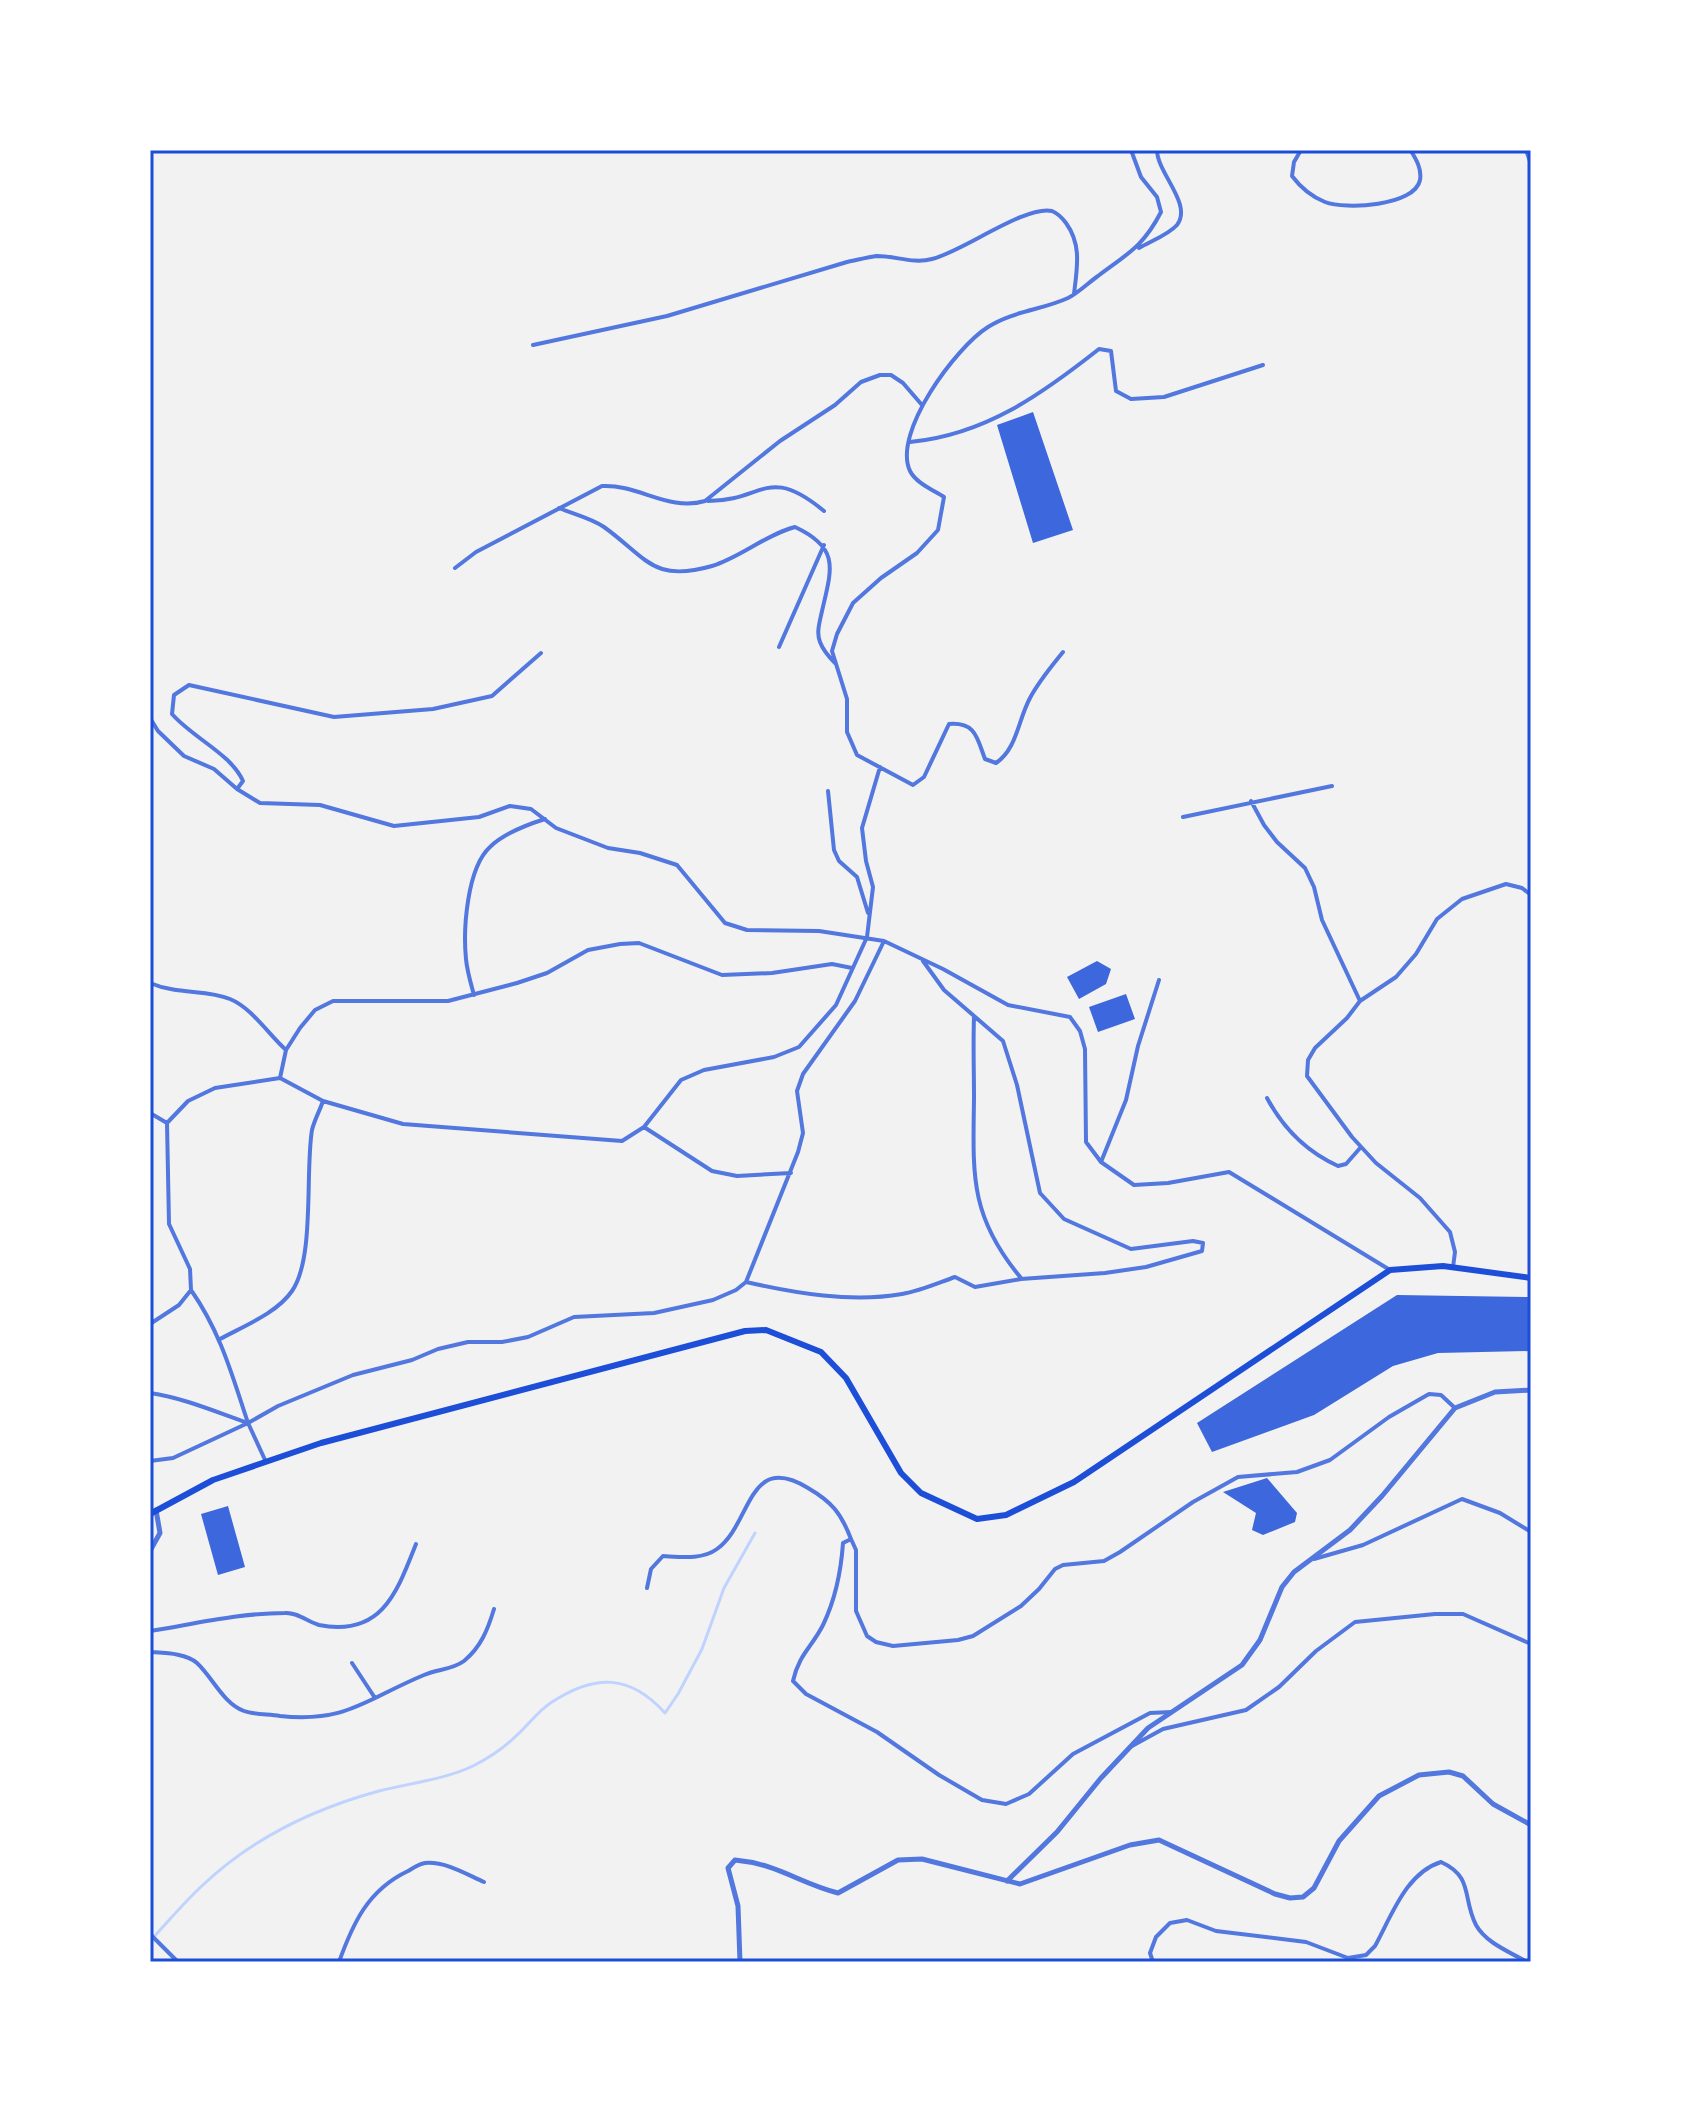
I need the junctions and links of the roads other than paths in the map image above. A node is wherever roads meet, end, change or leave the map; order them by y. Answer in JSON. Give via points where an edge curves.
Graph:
{"nodes":[{"id":1,"x":1131,"y":150,"type":"edge"},
{"id":2,"x":1157,"y":150,"type":"edge"},
{"id":3,"x":1301,"y":150,"type":"edge"},
{"id":4,"x":1526,"y":150,"type":"edge"},
{"id":5,"x":1411,"y":151,"type":"edge"},
{"id":6,"x":1531,"y":164,"type":"edge"},
{"id":7,"x":1137,"y":249,"type":"junction"},
{"id":8,"x":1074,"y":294,"type":"junction"},
{"id":9,"x":533,"y":345,"type":"dead end"},
{"id":10,"x":1263,"y":365,"type":"dead end"},
{"id":11,"x":922,"y":405,"type":"junction"},
{"id":12,"x":909,"y":442,"type":"junction"},
{"id":13,"x":705,"y":501,"type":"junction"},
{"id":14,"x":559,"y":508,"type":"junction"},
{"id":15,"x":824,"y":511,"type":"dead end"},
{"id":16,"x":824,"y":545,"type":"junction"},
{"id":17,"x":455,"y":568,"type":"dead end"},
{"id":18,"x":779,"y":647,"type":"dead end"},
{"id":19,"x":1063,"y":652,"type":"dead end"},
{"id":20,"x":541,"y":653,"type":"dead end"},
{"id":21,"x":836,"y":665,"type":"junction"},
{"id":22,"x":150,"y":718,"type":"edge"},
{"id":23,"x":880,"y":767,"type":"junction"},
{"id":24,"x":1332,"y":786,"type":"dead end"},
{"id":25,"x":237,"y":789,"type":"junction"},
{"id":26,"x":828,"y":791,"type":"dead end"},
{"id":27,"x":1251,"y":801,"type":"junction"},
{"id":28,"x":1183,"y":817,"type":"dead end"},
{"id":29,"x":545,"y":819,"type":"junction"},
{"id":30,"x":1531,"y":895,"type":"edge"},
{"id":31,"x":869,"y":915,"type":"junction"},
{"id":32,"x":867,"y":937,"type":"junction"},
{"id":33,"x":884,"y":941,"type":"junction"},
{"id":34,"x":921,"y":958,"type":"junction"},
{"id":35,"x":852,"y":968,"type":"junction"},
{"id":36,"x":1159,"y":980,"type":"dead end"},
{"id":37,"x":150,"y":983,"type":"edge"},
{"id":38,"x":474,"y":995,"type":"junction"},
{"id":39,"x":1360,"y":1001,"type":"junction"},
{"id":40,"x":974,"y":1017,"type":"junction"},
{"id":41,"x":286,"y":1050,"type":"junction"},
{"id":42,"x":280,"y":1078,"type":"junction"},
{"id":43,"x":1267,"y":1098,"type":"dead end"},
{"id":44,"x":323,"y":1101,"type":"junction"},
{"id":45,"x":150,"y":1113,"type":"edge"},
{"id":46,"x":167,"y":1123,"type":"junction"},
{"id":47,"x":644,"y":1127,"type":"junction"},
{"id":48,"x":1361,"y":1147,"type":"junction"},
{"id":49,"x":1101,"y":1162,"type":"junction"},
{"id":50,"x":791,"y":1173,"type":"junction"},
{"id":51,"x":1453,"y":1267,"type":"junction"},
{"id":52,"x":1390,"y":1270,"type":"junction"},
{"id":53,"x":1531,"y":1278,"type":"edge"},
{"id":54,"x":1021,"y":1279,"type":"junction"},
{"id":55,"x":746,"y":1282,"type":"junction"},
{"id":56,"x":191,"y":1290,"type":"junction"},
{"id":57,"x":150,"y":1324,"type":"edge"},
{"id":58,"x":220,"y":1339,"type":"junction"},
{"id":59,"x":1531,"y":1390,"type":"edge"},
{"id":60,"x":150,"y":1393,"type":"edge"},
{"id":61,"x":1455,"y":1408,"type":"junction"},
{"id":62,"x":248,"y":1423,"type":"junction"},
{"id":63,"x":150,"y":1461,"type":"edge"},
{"id":64,"x":266,"y":1462,"type":"junction"},
{"id":65,"x":153,"y":1512,"type":"edge"},
{"id":66,"x":1531,"y":1532,"type":"edge"},
{"id":67,"x":851,"y":1539,"type":"junction"},
{"id":68,"x":416,"y":1544,"type":"dead end"},
{"id":69,"x":150,"y":1551,"type":"edge"},
{"id":70,"x":1312,"y":1560,"type":"junction"},
{"id":71,"x":647,"y":1588,"type":"dead end"},
{"id":72,"x":494,"y":1609,"type":"dead end"},
{"id":73,"x":150,"y":1631,"type":"edge"},
{"id":74,"x":1531,"y":1644,"type":"edge"},
{"id":75,"x":150,"y":1652,"type":"edge"},
{"id":76,"x":352,"y":1663,"type":"dead end"},
{"id":77,"x":375,"y":1698,"type":"junction"},
{"id":78,"x":1174,"y":1712,"type":"junction"},
{"id":79,"x":1127,"y":1750,"type":"junction"},
{"id":80,"x":1531,"y":1825,"type":"edge"},
{"id":81,"x":1007,"y":1881,"type":"junction"},
{"id":82,"x":484,"y":1882,"type":"dead end"},
{"id":83,"x":150,"y":1934,"type":"edge"},
{"id":84,"x":178,"y":1962,"type":"edge"},
{"id":85,"x":339,"y":1962,"type":"edge"},
{"id":86,"x":740,"y":1962,"type":"edge"},
{"id":87,"x":1153,"y":1962,"type":"edge"},
{"id":88,"x":1527,"y":1962,"type":"edge"}],
"edges":[{"from":1,"to":7,"type":"street","via":[[1161,212]]},
{"from":2,"to":7,"type":"street","via":[[1157,160],[1182,206],[1181,217],[1176,226]]},
{"from":3,"to":5,"type":"street","via":[[1292,176],[1301,189],[1347,207],[1401,200],[1413,192],[1420,180]]},
{"from":4,"to":6,"type":"street"},
{"from":7,"to":8,"type":"street"},
{"from":8,"to":9,"type":"street","via":[[1079,255],[1074,235],[1052,211],[1003,224],[932,259],[910,262],[876,256],[847,262],[667,316]]},
{"from":8,"to":11,"type":"street","via":[[986,328],[959,353]]},
{"from":10,"to":12,"type":"street","via":[[1164,397],[1131,399],[1116,391],[1111,351],[1099,349],[1012,410],[958,433]]},
{"from":11,"to":12,"type":"street"},
{"from":11,"to":13,"type":"street","via":[[891,375],[861,382]]},
{"from":12,"to":21,"type":"street","via":[[911,473],[944,497],[938,530],[853,603],[832,651]]},
{"from":13,"to":14,"type":"street","via":[[675,504],[615,485],[602,486]]},
{"from":13,"to":15,"type":"street","via":[[763,487],[789,487]]},
{"from":14,"to":16,"type":"street","via":[[602,526],[651,566],[665,571],[715,565],[795,527]]},
{"from":14,"to":17,"type":"street"},
{"from":16,"to":18,"type":"street"},
{"from":16,"to":21,"type":"street","via":[[830,576],[819,640]]},
{"from":19,"to":23,"type":"street","via":[[1030,698],[1008,754],[996,763],[985,759],[971,727],[962,723],[949,724],[924,777],[913,785]]},
{"from":20,"to":25,"type":"street","via":[[492,696],[433,709],[334,717],[189,685],[174,695],[172,714],[236,766],[243,781]]},
{"from":21,"to":23,"type":"street","via":[[847,699],[847,732],[857,755]]},
{"from":22,"to":25,"type":"street","via":[[184,756],[214,769]]},
{"from":23,"to":31,"type":"street","via":[[862,828],[873,887]]},
{"from":24,"to":27,"type":"street"},
{"from":25,"to":29,"type":"street","via":[[260,803],[320,805],[394,826],[479,817],[510,806],[531,809]]},
{"from":26,"to":31,"type":"street","via":[[834,850],[857,877]]},
{"from":27,"to":28,"type":"street"},
{"from":27,"to":39,"type":"street","via":[[1277,842],[1305,868],[1322,920]]},
{"from":29,"to":32,"type":"street","via":[[608,848],[677,865],[725,923],[747,930]]},
{"from":29,"to":38,"type":"street","via":[[489,847],[478,863],[466,906],[466,959]]},
{"from":30,"to":39,"type":"street","via":[[1506,884],[1462,899],[1437,919],[1396,977]]},
{"from":31,"to":32,"type":"street"},
{"from":32,"to":33,"type":"street"},
{"from":32,"to":35,"type":"street"},
{"from":33,"to":34,"type":"street"},
{"from":33,"to":50,"type":"street","via":[[855,1001],[803,1074],[797,1091],[803,1133]]},
{"from":34,"to":40,"type":"street","via":[[944,990]]},
{"from":34,"to":49,"type":"street","via":[[1008,1005],[1070,1017],[1085,1049],[1086,1142]]},
{"from":35,"to":38,"type":"street","via":[[832,964],[722,975],[639,943],[620,944],[588,950],[547,973]]},
{"from":35,"to":47,"type":"street","via":[[836,1005],[799,1047],[681,1080]]},
{"from":36,"to":49,"type":"street","via":[[1126,1100]]},
{"from":37,"to":41,"type":"street","via":[[231,999]]},
{"from":38,"to":41,"type":"street","via":[[405,1003],[333,1001],[315,1010]]},
{"from":39,"to":48,"type":"street","via":[[1315,1048],[1307,1076]]},
{"from":40,"to":54,"type":"street","via":[[972,1162],[977,1200],[1003,1257]]},
{"from":40,"to":54,"type":"street","via":[[1003,1041],[1040,1193],[1064,1219],[1131,1249],[1203,1243],[1202,1251],[1146,1267]]},
{"from":41,"to":42,"type":"street"},
{"from":42,"to":44,"type":"street"},
{"from":42,"to":46,"type":"street","via":[[215,1088],[188,1101]]},
{"from":43,"to":48,"type":"street","via":[[1279,1120],[1321,1158],[1346,1164]]},
{"from":44,"to":47,"type":"street","via":[[403,1124],[446,1128],[622,1141]]},
{"from":44,"to":58,"type":"street","via":[[312,1128],[306,1231],[293,1290],[278,1306]]},
{"from":45,"to":46,"type":"street"},
{"from":46,"to":56,"type":"street","via":[[169,1224],[190,1269]]},
{"from":47,"to":50,"type":"street","via":[[712,1171],[737,1176]]},
{"from":48,"to":51,"type":"street","via":[[1450,1232]]},
{"from":49,"to":52,"type":"street","via":[[1134,1185],[1229,1172]]},
{"from":50,"to":55,"type":"street"},
{"from":51,"to":52,"type":"main road"},
{"from":51,"to":53,"type":"main road"},
{"from":52,"to":64,"type":"main road","via":[[1074,1482],[1006,1515],[977,1519],[921,1493],[901,1473],[846,1378],[821,1352],[766,1330],[745,1331]]},
{"from":54,"to":55,"type":"street","via":[[975,1287],[955,1277],[903,1294],[870,1297]]},
{"from":55,"to":62,"type":"street","via":[[713,1300],[654,1313],[574,1317],[528,1337],[438,1349],[353,1375]]},
{"from":56,"to":57,"type":"street"},
{"from":56,"to":58,"type":"street"},
{"from":58,"to":62,"type":"street"},
{"from":59,"to":61,"type":"street","via":[[1495,1392]]},
{"from":60,"to":62,"type":"street"},
{"from":61,"to":67,"type":"street","via":[[1441,1395],[1429,1394],[1330,1460],[1297,1472],[1238,1477],[1104,1561],[1055,1569],[1021,1606],[958,1640],[893,1646],[867,1636],[856,1611],[856,1550]]},
{"from":61,"to":70,"type":"street","via":[[1361,1518]]},
{"from":62,"to":63,"type":"street","via":[[173,1458]]},
{"from":62,"to":64,"type":"street"},
{"from":64,"to":65,"type":"main road","via":[[213,1480]]},
{"from":65,"to":69,"type":"street","via":[[160,1533]]},
{"from":66,"to":70,"type":"street","via":[[1462,1499],[1363,1545]]},
{"from":67,"to":71,"type":"street","via":[[842,1516],[825,1498],[781,1477],[758,1486],[716,1550],[692,1558],[663,1556],[651,1569]]},
{"from":67,"to":78,"type":"street","via":[[843,1543],[836,1594],[822,1628],[801,1655],[793,1681],[806,1694],[877,1732],[982,1800],[1006,1804],[1029,1794],[1073,1754],[1150,1713]]},
{"from":68,"to":73,"type":"street","via":[[389,1601],[376,1616],[355,1626],[318,1624],[286,1612]]},
{"from":70,"to":78,"type":"street","via":[[1282,1587],[1260,1640],[1242,1665]]},
{"from":72,"to":77,"type":"street","via":[[484,1635],[464,1660]]},
{"from":74,"to":79,"type":"street","via":[[1463,1614],[1355,1622],[1246,1710],[1163,1729]]},
{"from":75,"to":77,"type":"street","via":[[197,1663],[232,1704],[253,1713],[331,1716]]},
{"from":76,"to":77,"type":"street"},
{"from":78,"to":79,"type":"street"},
{"from":79,"to":81,"type":"street"},
{"from":80,"to":81,"type":"street","via":[[1493,1804],[1463,1776],[1419,1775],[1379,1796],[1339,1841],[1314,1888],[1303,1897],[1275,1894],[1159,1840],[1130,1845],[1032,1882]]},
{"from":81,"to":86,"type":"street","via":[[922,1859],[898,1860],[838,1893],[760,1862],[735,1860],[728,1868],[738,1906]]},
{"from":82,"to":85,"type":"street","via":[[447,1866],[424,1863],[389,1880],[366,1902]]},
{"from":83,"to":84,"type":"street"},
{"from":87,"to":88,"type":"street","via":[[1150,1953],[1156,1937],[1170,1923],[1187,1920],[1216,1931],[1306,1942],[1348,1958],[1366,1955],[1413,1878],[1441,1862],[1463,1878],[1482,1932]]}]}
